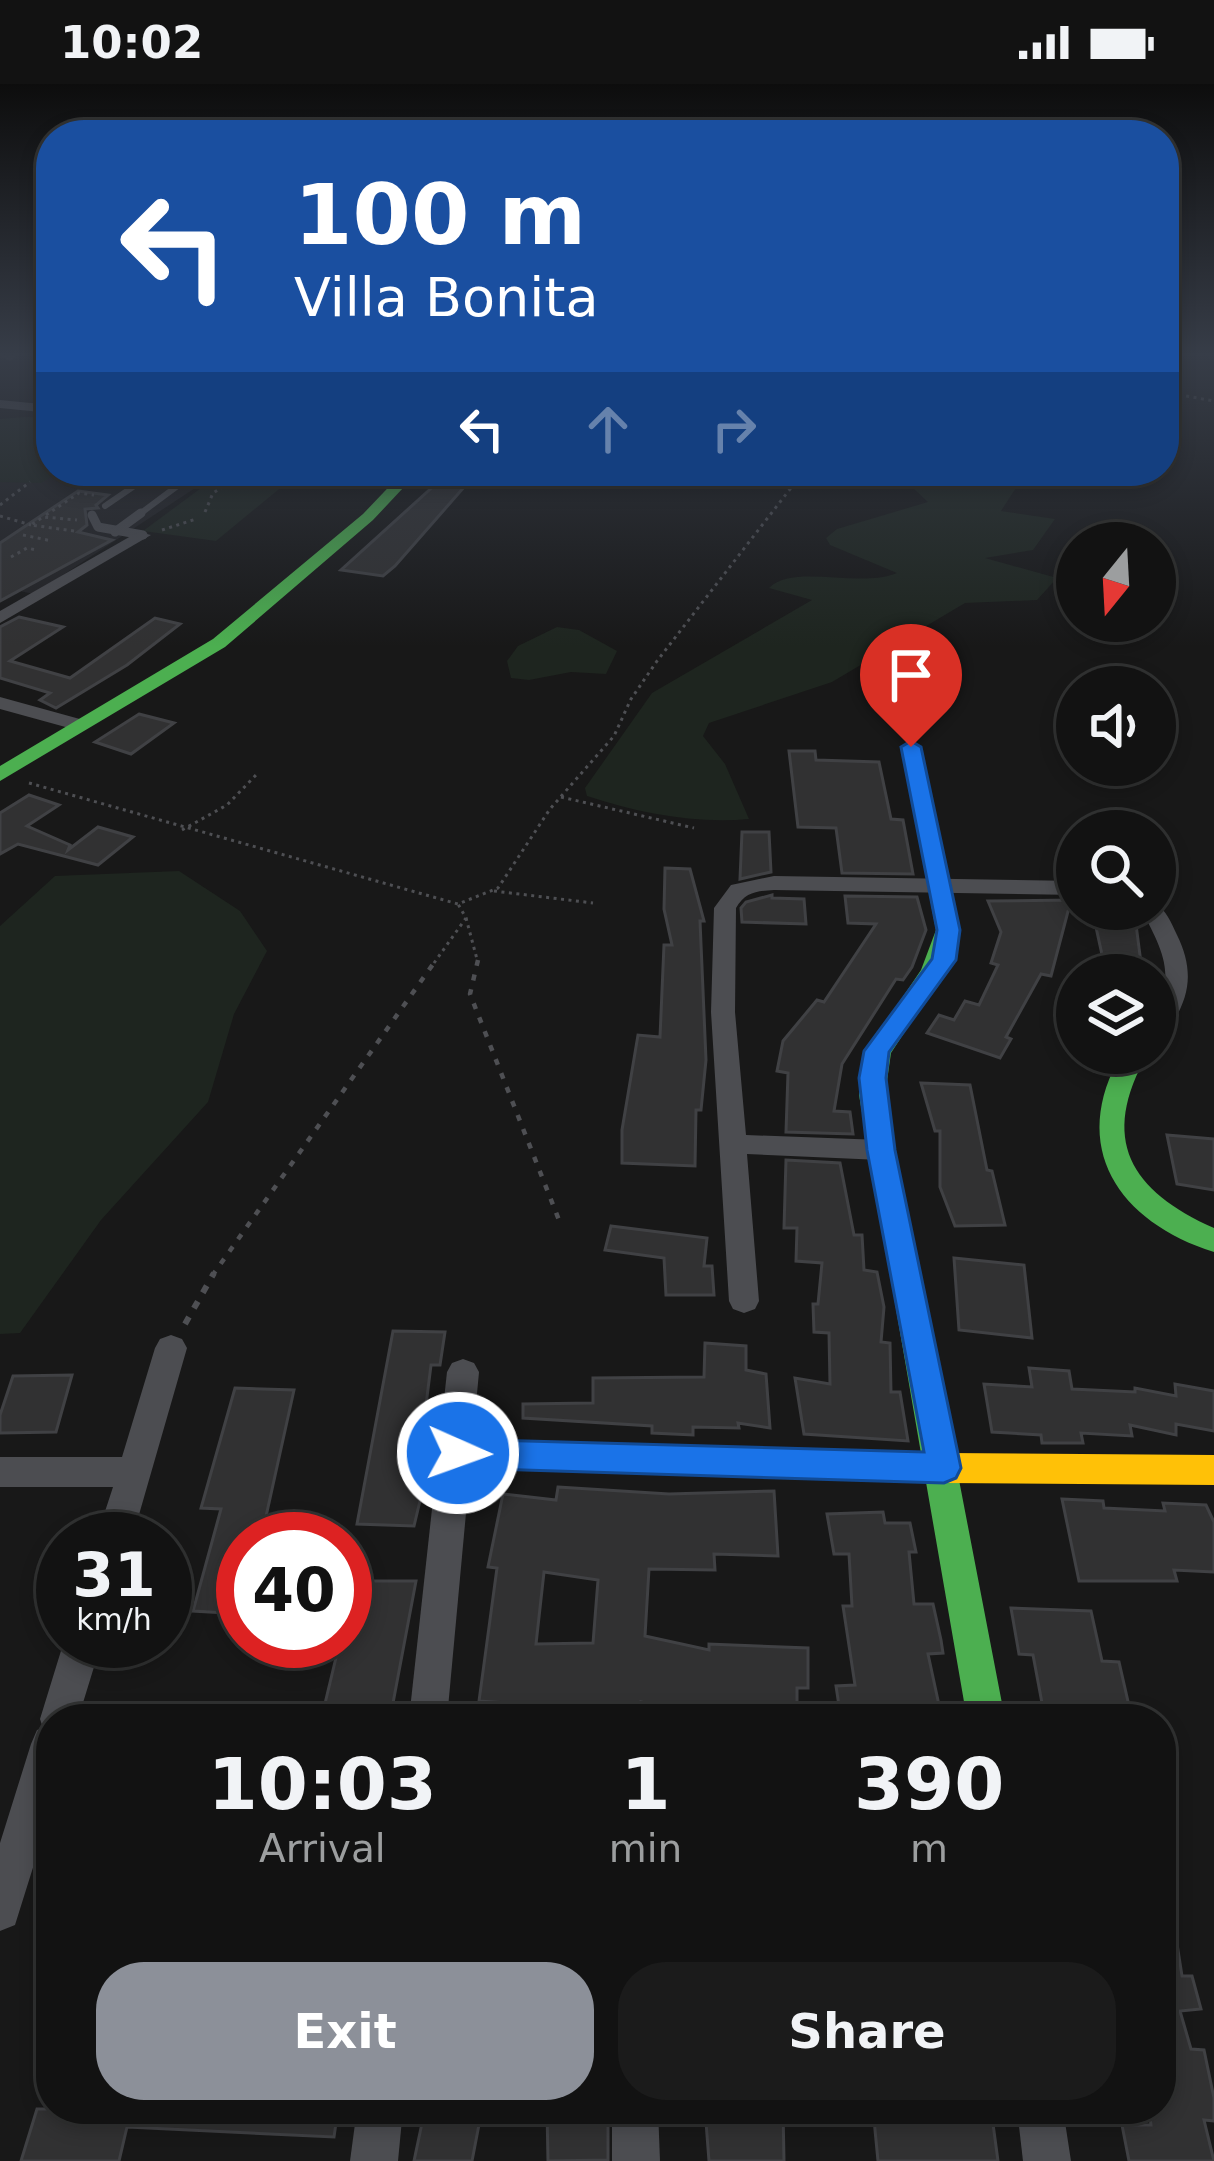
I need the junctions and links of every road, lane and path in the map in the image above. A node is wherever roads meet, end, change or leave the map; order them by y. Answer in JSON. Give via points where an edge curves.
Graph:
{"nodes":[{"id":1,"x":30,"y":482,"type":"dead end"},
{"id":2,"x":134,"y":486,"type":"edge"},
{"id":3,"x":177,"y":486,"type":"edge"},
{"id":4,"x":224,"y":486,"type":"edge"},
{"id":5,"x":398,"y":486,"type":"edge"},
{"id":6,"x":792,"y":486,"type":"edge"},
{"id":7,"x":107,"y":501,"type":"junction"},
{"id":8,"x":0,"y":506,"type":"edge"},
{"id":9,"x":152,"y":506,"type":"junction"},
{"id":10,"x":205,"y":512,"type":"dead end"},
{"id":11,"x":92,"y":515,"type":"dead end"},
{"id":12,"x":0,"y":516,"type":"edge"},
{"id":13,"x":43,"y":517,"type":"junction"},
{"id":14,"x":196,"y":519,"type":"dead end"},
{"id":15,"x":77,"y":520,"type":"dead end"},
{"id":16,"x":31,"y":525,"type":"junction"},
{"id":17,"x":38,"y":526,"type":"junction"},
{"id":18,"x":74,"y":531,"type":"dead end"},
{"id":19,"x":116,"y":532,"type":"junction"},
{"id":20,"x":143,"y":536,"type":"junction"},
{"id":21,"x":52,"y":541,"type":"dead end"},
{"id":22,"x":36,"y":550,"type":"dead end"},
{"id":23,"x":11,"y":557,"type":"dead end"},
{"id":24,"x":0,"y":618,"type":"edge"},
{"id":25,"x":0,"y":703,"type":"edge"},
{"id":26,"x":80,"y":725,"type":"junction"},
{"id":27,"x":911,"y":747,"type":"dead end"},
{"id":28,"x":257,"y":774,"type":"dead end"},
{"id":29,"x":0,"y":775,"type":"edge"},
{"id":30,"x":561,"y":797,"type":"junction"},
{"id":31,"x":694,"y":828,"type":"dead end"},
{"id":32,"x":182,"y":830,"type":"junction"},
{"id":33,"x":940,"y":888,"type":"junction"},
{"id":34,"x":1056,"y":888,"type":"edge"},
{"id":35,"x":494,"y":891,"type":"junction"},
{"id":36,"x":593,"y":903,"type":"dead end"},
{"id":37,"x":458,"y":904,"type":"junction"},
{"id":38,"x":466,"y":918,"type":"junction"},
{"id":39,"x":1176,"y":971,"type":"edge"},
{"id":40,"x":1176,"y":1005,"type":"edge"},
{"id":41,"x":1121,"y":1074,"type":"edge"},
{"id":42,"x":731,"y":1144,"type":"junction"},
{"id":43,"x":881,"y":1150,"type":"junction"},
{"id":44,"x":559,"y":1220,"type":"dead end"},
{"id":45,"x":1214,"y":1241,"type":"edge"},
{"id":46,"x":744,"y":1301,"type":"dead end"},
{"id":47,"x":171,"y":1348,"type":"joint"},
{"id":48,"x":463,"y":1372,"type":"dead end"},
{"id":49,"x":458,"y":1453,"type":"junction"},
{"id":50,"x":944,"y":1468,"type":"junction"},
{"id":51,"x":1214,"y":1470,"type":"edge"},
{"id":52,"x":0,"y":1472,"type":"edge"},
{"id":53,"x":135,"y":1472,"type":"junction"},
{"id":54,"x":122,"y":1512,"type":"edge"},
{"id":55,"x":75,"y":1668,"type":"edge"},
{"id":56,"x":64,"y":1704,"type":"edge"},
{"id":57,"x":430,"y":1704,"type":"edge"},
{"id":58,"x":983,"y":1704,"type":"edge"},
{"id":59,"x":36,"y":1793,"type":"edge"},
{"id":60,"x":0,"y":1910,"type":"edge"},
{"id":61,"x":378,"y":2124,"type":"edge"},
{"id":62,"x":636,"y":2124,"type":"edge"},
{"id":63,"x":1042,"y":2124,"type":"edge"},
{"id":64,"x":374,"y":2161,"type":"edge"},
{"id":65,"x":637,"y":2161,"type":"edge"},
{"id":66,"x":1047,"y":2161,"type":"edge"}],
"edges":[{"from":1,"to":8,"type":"path"},
{"from":2,"to":7,"type":"lane"},
{"from":3,"to":9,"type":"lane"},
{"from":4,"to":10,"type":"path"},
{"from":5,"to":26,"type":"street","via":[[219,643]]},
{"from":6,"to":30,"type":"path","via":[[657,661],[614,736]]},
{"from":7,"to":9,"type":"lane"},
{"from":7,"to":13,"type":"path","via":[[79,493]]},
{"from":9,"to":19,"type":"lane"},
{"from":11,"to":19,"type":"lane"},
{"from":12,"to":16,"type":"path"},
{"from":13,"to":15,"type":"path"},
{"from":13,"to":16,"type":"path"},
{"from":14,"to":20,"type":"path"},
{"from":16,"to":17,"type":"path"},
{"from":17,"to":18,"type":"path"},
{"from":17,"to":21,"type":"path","via":[[22,535]]},
{"from":19,"to":20,"type":"lane"},
{"from":20,"to":24,"type":"street"},
{"from":22,"to":23,"type":"path"},
{"from":25,"to":26,"type":"street"},
{"from":26,"to":29,"type":"street"},
{"from":27,"to":33,"type":"street"},
{"from":28,"to":32,"type":"path","via":[[227,806]]},
{"from":29,"to":32,"type":"path"},
{"from":30,"to":31,"type":"path"},
{"from":30,"to":35,"type":"path"},
{"from":32,"to":37,"type":"path"},
{"from":33,"to":34,"type":"street"},
{"from":33,"to":42,"type":"street","via":[[774,884],[732,893],[723,1012]]},
{"from":33,"to":43,"type":"street","via":[[949,930],[944,960],[877,1051],[872,1078]]},
{"from":35,"to":36,"type":"path"},
{"from":35,"to":37,"type":"path"},
{"from":37,"to":38,"type":"path"},
{"from":38,"to":44,"type":"path","via":[[478,957],[470,994]]},
{"from":38,"to":47,"type":"path","via":[[218,1267]]},
{"from":39,"to":40,"type":"street"},
{"from":41,"to":45,"type":"street","via":[[1114,1165],[1131,1192]]},
{"from":42,"to":43,"type":"street"},
{"from":42,"to":46,"type":"street"},
{"from":43,"to":50,"type":"street"},
{"from":47,"to":53,"type":"street"},
{"from":48,"to":49,"type":"street"},
{"from":49,"to":50,"type":"street"},
{"from":49,"to":57,"type":"street"},
{"from":50,"to":51,"type":"street"},
{"from":50,"to":58,"type":"street"},
{"from":52,"to":53,"type":"street"},
{"from":53,"to":54,"type":"street"},
{"from":55,"to":56,"type":"street"},
{"from":59,"to":60,"type":"street"},
{"from":61,"to":64,"type":"street"},
{"from":62,"to":65,"type":"street"},
{"from":63,"to":66,"type":"street"}]}
